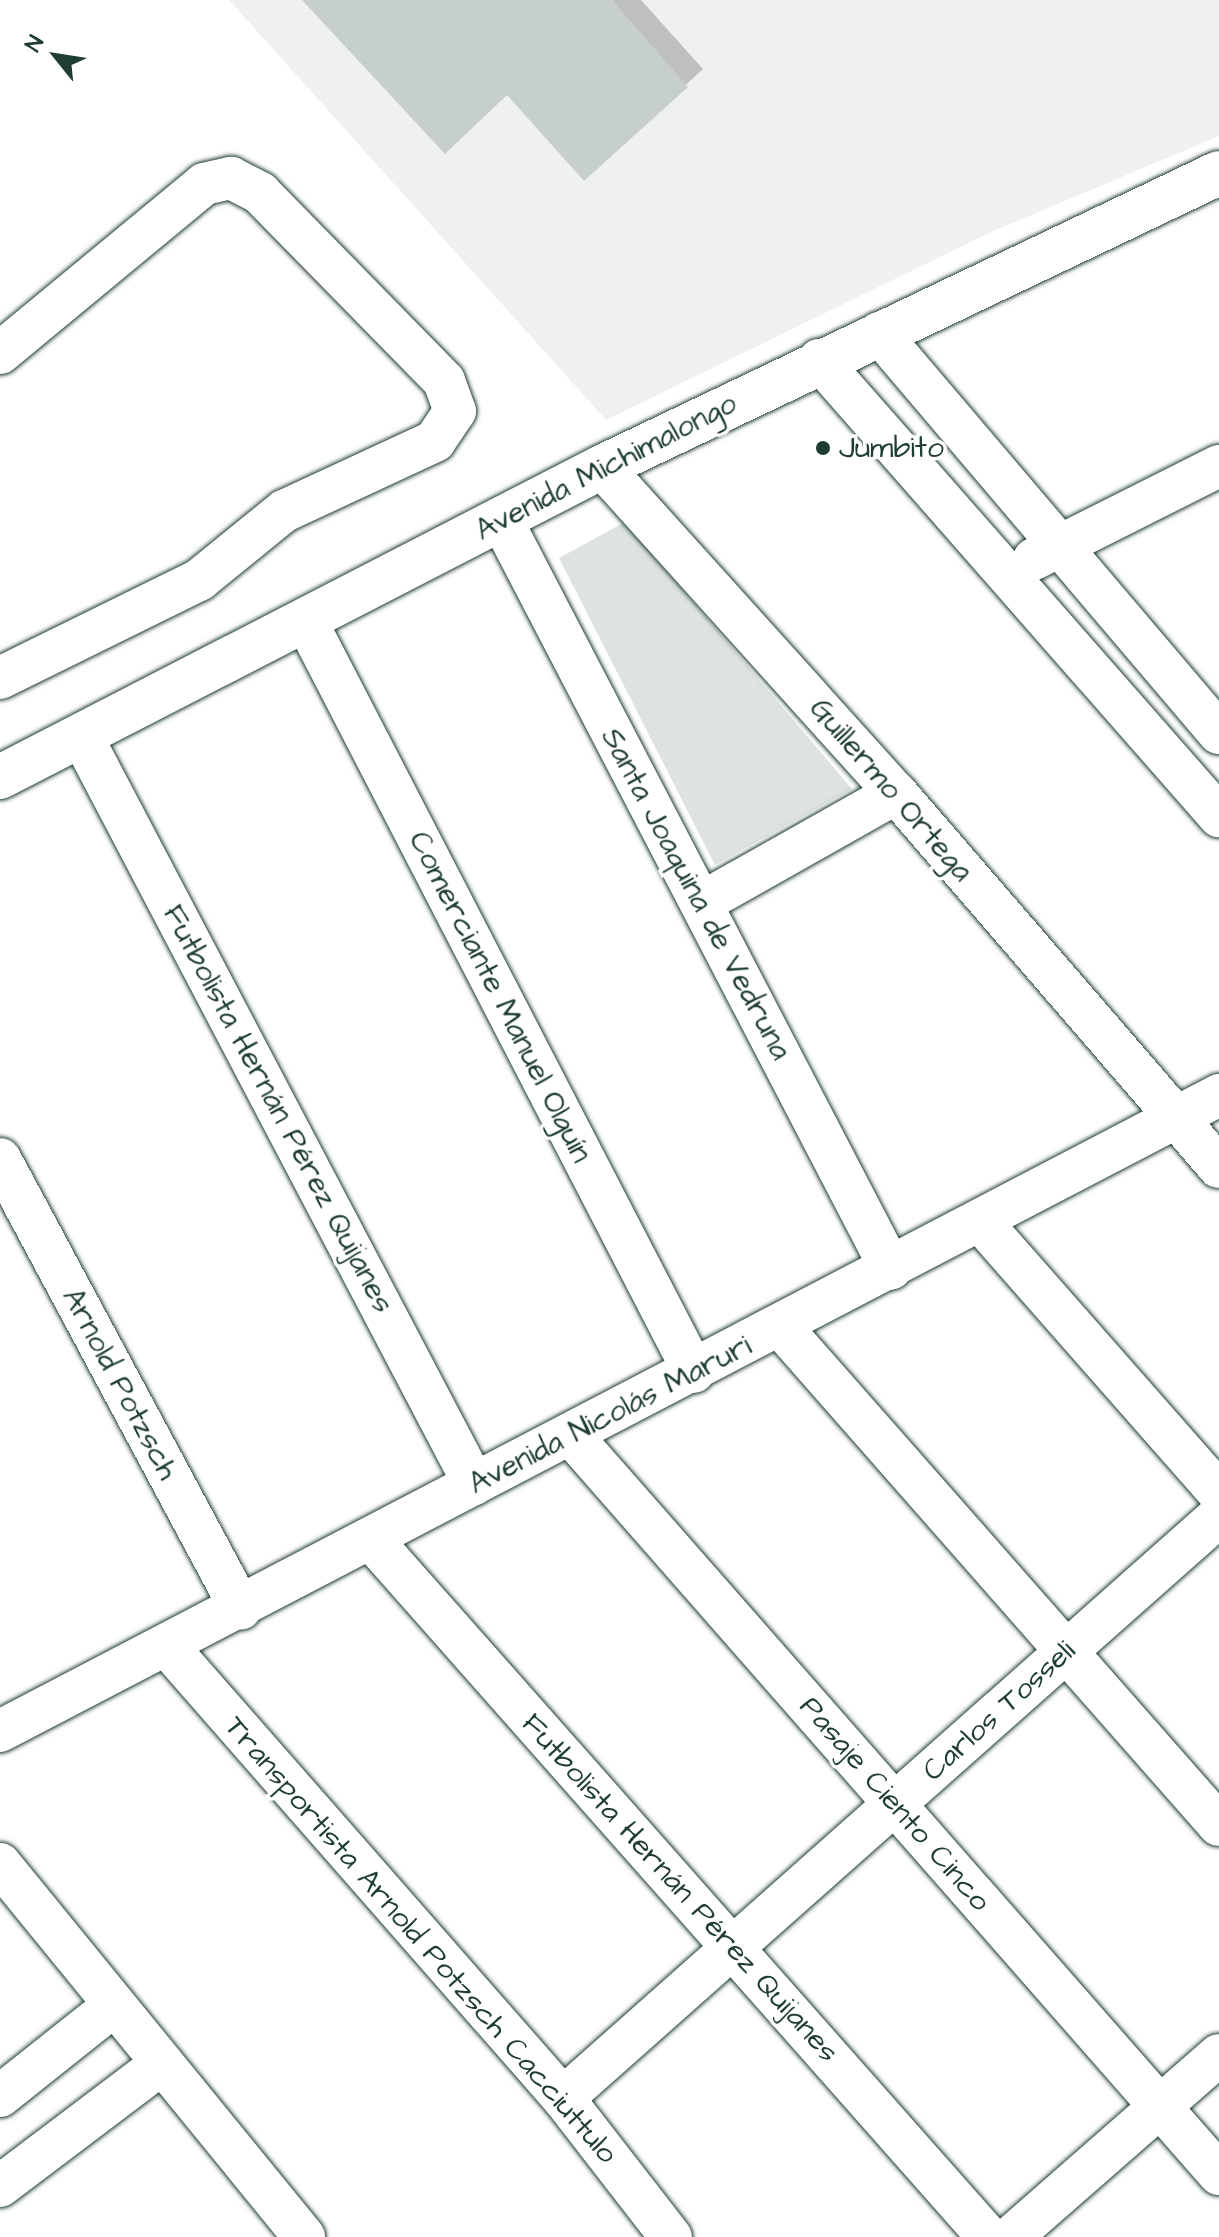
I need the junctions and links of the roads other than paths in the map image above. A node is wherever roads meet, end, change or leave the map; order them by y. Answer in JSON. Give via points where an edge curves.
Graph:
{"nodes":[{"id":1,"x":1219,"y":173,"type":"edge"},
{"id":2,"x":879,"y":333,"type":"junction"},
{"id":3,"x":0,"y":353,"type":"edge"},
{"id":4,"x":819,"y":360,"type":"junction"},
{"id":5,"x":1219,"y":466,"type":"edge"},
{"id":6,"x":602,"y":467,"type":"junction"},
{"id":7,"x":501,"y":519,"type":"junction"},
{"id":8,"x":1061,"y":549,"type":"junction"},
{"id":9,"x":1007,"y":569,"type":"junction"},
{"id":10,"x":306,"y":621,"type":"junction"},
{"id":11,"x":0,"y":678,"type":"edge"},
{"id":12,"x":1219,"y":733,"type":"edge"},
{"id":13,"x":81,"y":735,"type":"junction"},
{"id":14,"x":0,"y":777,"type":"edge"},
{"id":15,"x":896,"y":793,"type":"junction"},
{"id":16,"x":1219,"y":816,"type":"edge"},
{"id":17,"x":701,"y":903,"type":"junction"},
{"id":18,"x":1219,"y":1095,"type":"edge"},
{"id":19,"x":1176,"y":1118,"type":"junction"},
{"id":20,"x":0,"y":1159,"type":"edge"},
{"id":21,"x":1219,"y":1167,"type":"edge"},
{"id":22,"x":981,"y":1222,"type":"junction"},
{"id":23,"x":891,"y":1269,"type":"junction"},
{"id":24,"x":781,"y":1327,"type":"junction"},
{"id":25,"x":694,"y":1372,"type":"junction"},
{"id":26,"x":571,"y":1435,"type":"junction"},
{"id":27,"x":474,"y":1484,"type":"junction"},
{"id":28,"x":1219,"y":1493,"type":"edge"},
{"id":29,"x":1219,"y":1516,"type":"edge"},
{"id":30,"x":371,"y":1539,"type":"junction"},
{"id":31,"x":241,"y":1609,"type":"junction"},
{"id":32,"x":167,"y":1646,"type":"junction"},
{"id":33,"x":1066,"y":1651,"type":"junction"},
{"id":34,"x":0,"y":1731,"type":"edge"},
{"id":35,"x":894,"y":1804,"type":"junction"},
{"id":36,"x":1219,"y":1825,"type":"edge"},
{"id":37,"x":0,"y":1864,"type":"edge"},
{"id":38,"x":732,"y":1947,"type":"junction"},
{"id":39,"x":113,"y":2006,"type":"junction"},
{"id":40,"x":1219,"y":2055,"type":"edge"},
{"id":41,"x":160,"y":2065,"type":"junction"},
{"id":42,"x":0,"y":2096,"type":"edge"},
{"id":43,"x":563,"y":2098,"type":"junction"},
{"id":44,"x":1160,"y":2107,"type":"junction"},
{"id":45,"x":1219,"y":2174,"type":"edge"},
{"id":46,"x":0,"y":2186,"type":"edge"},
{"id":47,"x":304,"y":2237,"type":"edge"},
{"id":48,"x":671,"y":2237,"type":"edge"},
{"id":49,"x":988,"y":2237,"type":"edge"},
{"id":50,"x":1011,"y":2237,"type":"edge"}],
"edges":[{"from":1,"to":2,"type":"main road","name":"Avenida Michimalongo"},
{"from":2,"to":4,"type":"main road","name":"Avenida Michimalongo"},
{"from":2,"to":8,"type":"street"},
{"from":3,"to":11,"type":"street","via":[[204,184],[231,178],[260,193],[444,381],[455,411],[435,441],[284,511],[199,580]]},
{"from":4,"to":6,"type":"main road","name":"Avenida Michimalongo"},
{"from":4,"to":9,"type":"street"},
{"from":5,"to":8,"type":"street"},
{"from":6,"to":7,"type":"main road","name":"Avenida Michimalongo"},
{"from":6,"to":15,"type":"street","name":"Guillermo Ortega"},
{"from":7,"to":10,"type":"main road","name":"Avenida Michimalongo"},
{"from":7,"to":17,"type":"street","name":"Santa Joaquina de Vedruna"},
{"from":8,"to":9,"type":"street"},
{"from":8,"to":12,"type":"street"},
{"from":9,"to":16,"type":"street"},
{"from":10,"to":13,"type":"main road","name":"Avenida Michimalongo"},
{"from":10,"to":25,"type":"street","name":"Comerciante Manuel Olguín"},
{"from":13,"to":14,"type":"main road","name":"Avenida Michimalongo"},
{"from":13,"to":27,"type":"street","name":"Futbolista Hernán Pérez Quijanes"},
{"from":15,"to":17,"type":"street"},
{"from":15,"to":19,"type":"street","name":"Guillermo Ortega"},
{"from":17,"to":23,"type":"street","name":"Santa Joaquina de Vedruna"},
{"from":18,"to":19,"type":"street","name":"Avenida Nicolás Maruri"},
{"from":19,"to":21,"type":"street","name":"Guillermo Ortega"},
{"from":19,"to":22,"type":"street","name":"Avenida Nicolás Maruri"},
{"from":20,"to":31,"type":"street","name":"Arnold Potzsch"},
{"from":22,"to":23,"type":"street","name":"Avenida Nicolás Maruri"},
{"from":22,"to":28,"type":"street"},
{"from":23,"to":24,"type":"street","name":"Avenida Nicolás Maruri"},
{"from":24,"to":25,"type":"street","name":"Avenida Nicolás Maruri"},
{"from":24,"to":33,"type":"street"},
{"from":25,"to":26,"type":"street","name":"Avenida Nicolás Maruri"},
{"from":26,"to":27,"type":"street","name":"Avenida Nicolás Maruri"},
{"from":26,"to":35,"type":"street","name":"Pasaje Ciento Cinco"},
{"from":27,"to":30,"type":"street","name":"Avenida Nicolás Maruri"},
{"from":29,"to":33,"type":"street","name":"Carlos Tosseli"},
{"from":30,"to":31,"type":"street","name":"Avenida Nicolás Maruri"},
{"from":30,"to":38,"type":"street","name":"Futbolista Hernán Pérez Quijanes"},
{"from":31,"to":32,"type":"street","name":"Avenida Nicolás Maruri"},
{"from":32,"to":34,"type":"street","name":"Avenida Nicolás Maruri"},
{"from":32,"to":43,"type":"street","name":"Transportista Arnold Potzsch Cacciuttulo"},
{"from":33,"to":35,"type":"street","name":"Carlos Tosseli"},
{"from":33,"to":36,"type":"street"},
{"from":35,"to":38,"type":"street","name":"Carlos Tosseli"},
{"from":35,"to":44,"type":"street","name":"Pasaje Ciento Cinco"},
{"from":37,"to":39,"type":"street"},
{"from":38,"to":43,"type":"street","name":"Carlos Tosseli"},
{"from":38,"to":49,"type":"street","name":"Futbolista Hernán Pérez Quijanes"},
{"from":39,"to":41,"type":"street"},
{"from":39,"to":42,"type":"street"},
{"from":40,"to":44,"type":"street"},
{"from":41,"to":46,"type":"street"},
{"from":41,"to":47,"type":"street"},
{"from":43,"to":48,"type":"street","name":"Transportista Arnold Potzsch Cacciuttulo"},
{"from":44,"to":45,"type":"street","name":"Pasaje Ciento Cinco"},
{"from":44,"to":50,"type":"street"}]}
